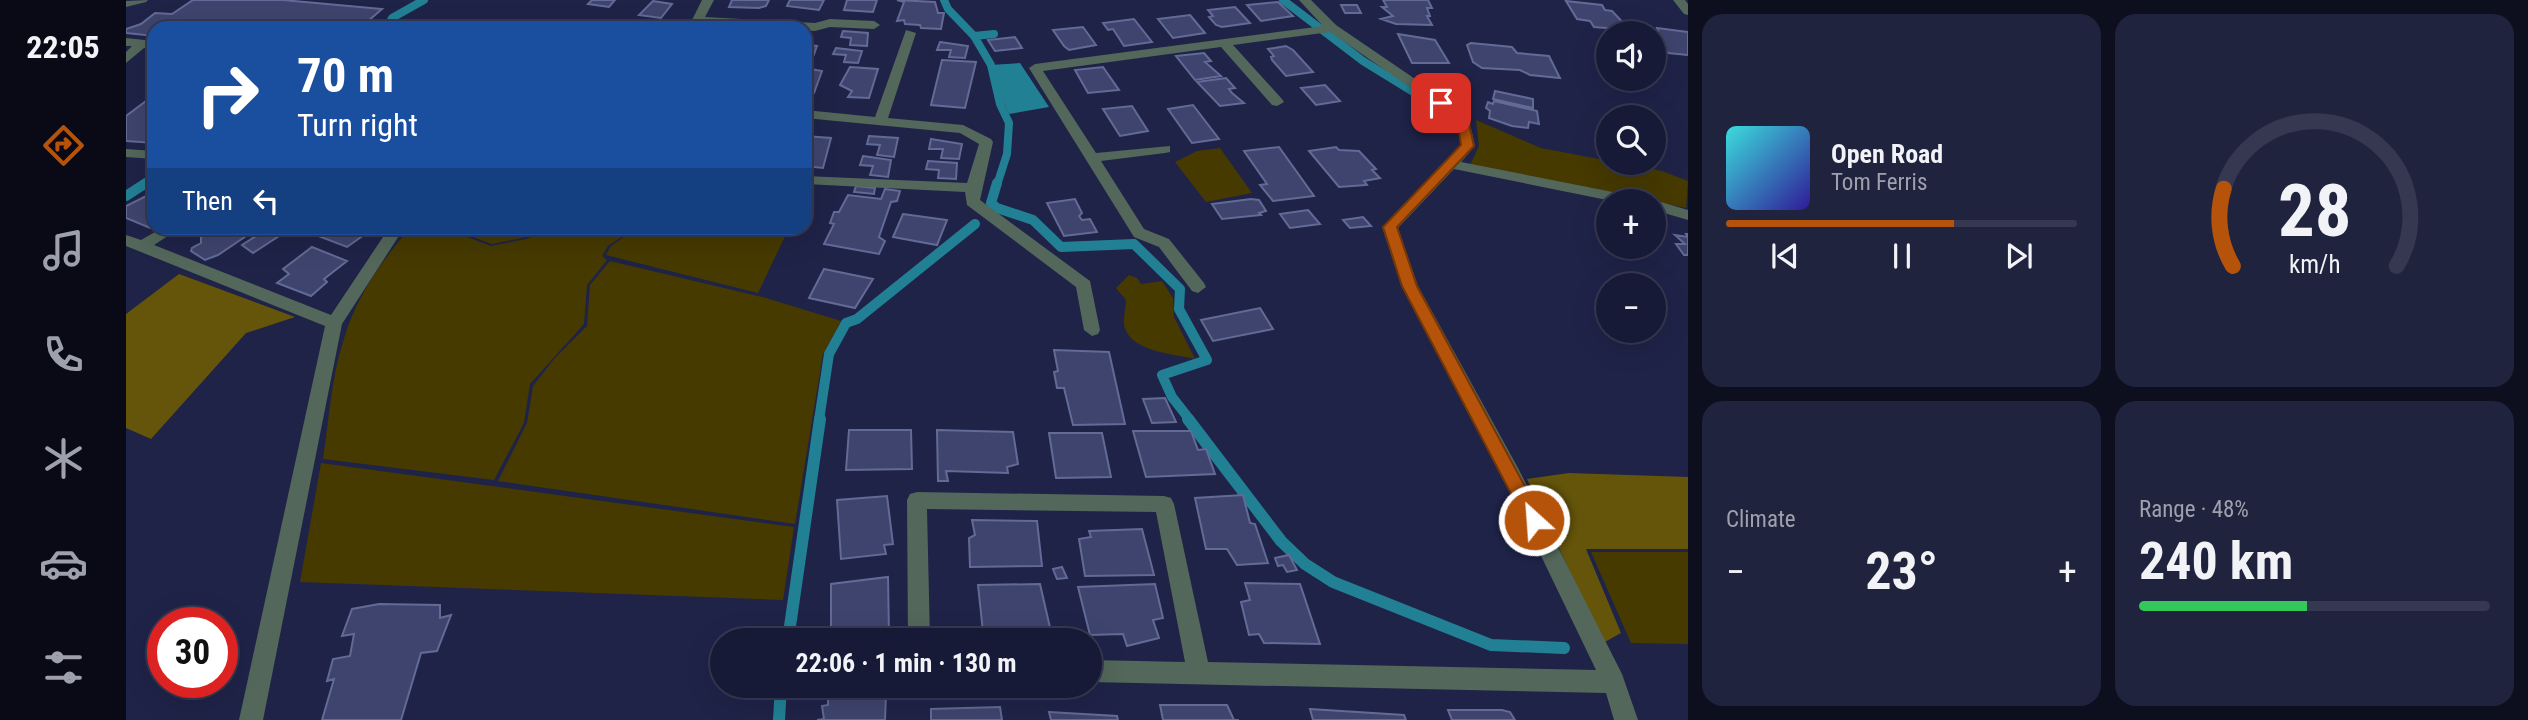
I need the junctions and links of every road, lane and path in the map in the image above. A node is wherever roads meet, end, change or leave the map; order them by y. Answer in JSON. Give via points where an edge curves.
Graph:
{"nodes":[{"id":1,"x":142,"y":0,"type":"edge"},
{"id":2,"x":708,"y":0,"type":"edge"},
{"id":3,"x":1305,"y":0,"type":"edge"},
{"id":4,"x":1679,"y":0,"type":"edge"},
{"id":5,"x":126,"y":4,"type":"edge"},
{"id":6,"x":1688,"y":12,"type":"edge"},
{"id":7,"x":698,"y":21,"type":"edge"},
{"id":8,"x":874,"y":25,"type":"dead end"},
{"id":9,"x":812,"y":27,"type":"edge"},
{"id":10,"x":1332,"y":28,"type":"junction"},
{"id":11,"x":910,"y":33,"type":"dead end"},
{"id":12,"x":126,"y":42,"type":"edge"},
{"id":13,"x":1224,"y":42,"type":"junction"},
{"id":14,"x":147,"y":44,"type":"edge"},
{"id":15,"x":147,"y":45,"type":"edge"},
{"id":16,"x":126,"y":59,"type":"edge"},
{"id":17,"x":1277,"y":102,"type":"dead end"},
{"id":18,"x":812,"y":115,"type":"edge"},
{"id":19,"x":880,"y":121,"type":"junction"},
{"id":20,"x":1165,"y":149,"type":"dead end"},
{"id":21,"x":126,"y":153,"type":"edge"},
{"id":22,"x":147,"y":154,"type":"edge"},
{"id":23,"x":1092,"y":158,"type":"junction"},
{"id":24,"x":1450,"y":164,"type":"junction"},
{"id":25,"x":812,"y":180,"type":"edge"},
{"id":26,"x":973,"y":188,"type":"junction"},
{"id":27,"x":1596,"y":194,"type":"edge"},
{"id":28,"x":1666,"y":209,"type":"edge"},
{"id":29,"x":1688,"y":215,"type":"edge"},
{"id":30,"x":154,"y":235,"type":"edge"},
{"id":31,"x":391,"y":235,"type":"edge"},
{"id":32,"x":134,"y":243,"type":"edge"},
{"id":33,"x":1198,"y":287,"type":"dead end"},
{"id":34,"x":334,"y":323,"type":"junction"},
{"id":35,"x":1092,"y":330,"type":"dead end"},
{"id":36,"x":919,"y":628,"type":"edge"},
{"id":37,"x":1102,"y":671,"type":"edge"},
{"id":38,"x":1199,"y":674,"type":"junction"},
{"id":39,"x":1614,"y":682,"type":"junction"},
{"id":40,"x":251,"y":720,"type":"edge"},
{"id":41,"x":1626,"y":720,"type":"edge"}],
"edges":[{"from":1,"to":5,"type":"street"},
{"from":2,"to":7,"type":"street"},
{"from":3,"to":10,"type":"street"},
{"from":4,"to":6,"type":"street"},
{"from":8,"to":9,"type":"street"},
{"from":10,"to":13,"type":"street"},
{"from":10,"to":24,"type":"street","via":[[1463,118],[1468,146]]},
{"from":11,"to":19,"type":"street"},
{"from":12,"to":14,"type":"street"},
{"from":13,"to":17,"type":"street"},
{"from":13,"to":23,"type":"street","via":[[1035,68]]},
{"from":15,"to":16,"type":"street"},
{"from":18,"to":19,"type":"street"},
{"from":19,"to":26,"type":"street","via":[[963,129],[986,142]]},
{"from":20,"to":23,"type":"street"},
{"from":21,"to":22,"type":"street"},
{"from":23,"to":33,"type":"street","via":[[1139,233],[1164,243]]},
{"from":24,"to":27,"type":"street"},
{"from":24,"to":39,"type":"street","via":[[1390,227],[1410,286],[1511,474]]},
{"from":25,"to":26,"type":"street"},
{"from":26,"to":35,"type":"street","via":[[972,202],[1084,285]]},
{"from":28,"to":29,"type":"street"},
{"from":30,"to":32,"type":"street"},
{"from":31,"to":34,"type":"street"},
{"from":32,"to":34,"type":"street"},
{"from":34,"to":40,"type":"street"},
{"from":36,"to":38,"type":"street","via":[[917,500],[1164,504]]},
{"from":37,"to":38,"type":"street"},
{"from":38,"to":39,"type":"street"},
{"from":39,"to":41,"type":"street"}]}
